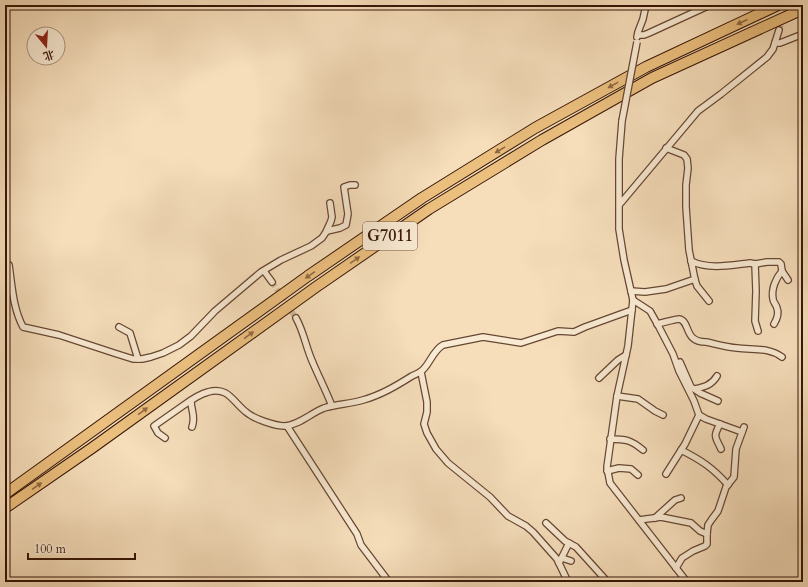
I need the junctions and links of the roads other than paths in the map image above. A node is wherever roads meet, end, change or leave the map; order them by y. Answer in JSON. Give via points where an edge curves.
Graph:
{"nodes":[{"id":1,"x":646,"y":5,"type":"edge"},
{"id":2,"x":710,"y":5,"type":"edge"},
{"id":3,"x":778,"y":5,"type":"edge"},
{"id":4,"x":803,"y":8,"type":"edge"},
{"id":5,"x":779,"y":30,"type":"tunnel mouth"},
{"id":6,"x":803,"y":34,"type":"edge"},
{"id":7,"x":638,"y":35,"type":"junction"},
{"id":8,"x":775,"y":43,"type":"junction"},
{"id":9,"x":666,"y":148,"type":"junction"},
{"id":10,"x":354,"y":185,"type":"dead end"},
{"id":11,"x":330,"y":203,"type":"dead end"},
{"id":12,"x":619,"y":205,"type":"junction"},
{"id":13,"x":332,"y":218,"type":"junction"},
{"id":14,"x":337,"y":228,"type":"junction"},
{"id":15,"x":327,"y":231,"type":"junction"},
{"id":16,"x":691,"y":261,"type":"junction"},
{"id":17,"x":755,"y":264,"type":"junction"},
{"id":18,"x":5,"y":265,"type":"edge"},
{"id":19,"x":264,"y":271,"type":"junction"},
{"id":20,"x":782,"y":271,"type":"junction"},
{"id":21,"x":695,"y":279,"type":"junction"},
{"id":22,"x":788,"y":280,"type":"dead end"},
{"id":23,"x":272,"y":282,"type":"tunnel mouth"},
{"id":24,"x":631,"y":291,"type":"junction"},
{"id":25,"x":633,"y":300,"type":"junction"},
{"id":26,"x":709,"y":301,"type":"dead end"},
{"id":27,"x":632,"y":310,"type":"junction"},
{"id":28,"x":296,"y":318,"type":"tunnel mouth"},
{"id":29,"x":657,"y":324,"type":"junction"},
{"id":30,"x":774,"y":324,"type":"dead end"},
{"id":31,"x":119,"y":327,"type":"dead end"},
{"id":32,"x":758,"y":331,"type":"dead end"},
{"id":33,"x":626,"y":355,"type":"junction"},
{"id":34,"x":674,"y":356,"type":"junction"},
{"id":35,"x":782,"y":357,"type":"dead end"},
{"id":36,"x":138,"y":359,"type":"junction"},
{"id":37,"x":421,"y":372,"type":"junction"},
{"id":38,"x":717,"y":376,"type":"dead end"},
{"id":39,"x":599,"y":378,"type":"dead end"},
{"id":40,"x":695,"y":390,"type":"junction"},
{"id":41,"x":617,"y":396,"type":"junction"},
{"id":42,"x":191,"y":400,"type":"junction"},
{"id":43,"x":718,"y":401,"type":"dead end"},
{"id":44,"x":332,"y":406,"type":"junction"},
{"id":45,"x":663,"y":415,"type":"dead end"},
{"id":46,"x":699,"y":415,"type":"junction"},
{"id":47,"x":720,"y":424,"type":"junction"},
{"id":48,"x":287,"y":426,"type":"junction"},
{"id":49,"x":192,"y":427,"type":"dead end"},
{"id":50,"x":165,"y":438,"type":"dead end"},
{"id":51,"x":610,"y":440,"type":"junction"},
{"id":52,"x":721,"y":449,"type":"dead end"},
{"id":53,"x":643,"y":450,"type":"dead end"},
{"id":54,"x":681,"y":450,"type":"junction"},
{"id":55,"x":607,"y":471,"type":"junction"},
{"id":56,"x":666,"y":474,"type":"dead end"},
{"id":57,"x":638,"y":476,"type":"dead end"},
{"id":58,"x":728,"y":485,"type":"junction"},
{"id":59,"x":5,"y":494,"type":"edge"},
{"id":60,"x":681,"y":498,"type":"dead end"},
{"id":61,"x":5,"y":508,"type":"edge"},
{"id":62,"x":655,"y":518,"type":"junction"},
{"id":63,"x":639,"y":520,"type":"junction"},
{"id":64,"x":546,"y":523,"type":"dead end"},
{"id":65,"x":706,"y":534,"type":"junction"},
{"id":66,"x":569,"y":543,"type":"junction"},
{"id":67,"x":560,"y":561,"type":"junction"},
{"id":68,"x":571,"y":561,"type":"dead end"},
{"id":69,"x":676,"y":568,"type":"junction"},
{"id":70,"x":605,"y":581,"type":"edge"},
{"id":71,"x":389,"y":582,"type":"edge"},
{"id":72,"x":568,"y":582,"type":"edge"},
{"id":73,"x":687,"y":582,"type":"edge"}],
"edges":[{"from":1,"to":7,"type":"street"},
{"from":2,"to":7,"type":"street","via":[[649,33]]},
{"from":3,"to":59,"type":"highway","number":"G7011","one_way":true,"via":[[646,66],[535,128],[422,198],[308,276]]},
{"from":61,"to":4,"type":"highway","number":"G7011","one_way":true,"via":[[429,209],[542,140],[652,78]]},
{"from":5,"to":8,"type":"street"},
{"from":6,"to":8,"type":"street"},
{"from":7,"to":12,"type":"street","bridge":true,"via":[[622,121]]},
{"from":8,"to":9,"type":"street","via":[[767,57],[698,111]]},
{"from":9,"to":12,"type":"street"},
{"from":9,"to":16,"type":"street","via":[[687,158],[686,207]]},
{"from":10,"to":14,"type":"street","via":[[344,187],[348,217],[346,225]]},
{"from":11,"to":13,"type":"street"},
{"from":12,"to":24,"type":"street","via":[[619,229]]},
{"from":13,"to":14,"type":"street"},
{"from":13,"to":15,"type":"street"},
{"from":14,"to":15,"type":"street"},
{"from":15,"to":19,"type":"street","via":[[316,243]]},
{"from":16,"to":17,"type":"street","via":[[710,266]]},
{"from":16,"to":21,"type":"street"},
{"from":17,"to":20,"type":"street","via":[[778,262]]},
{"from":17,"to":32,"type":"street","via":[[755,321]]},
{"from":18,"to":36,"type":"street","via":[[9,265],[13,296],[24,327],[60,335],[114,354]]},
{"from":19,"to":23,"type":"street"},
{"from":19,"to":36,"type":"street","via":[[215,311],[179,345],[163,353]]},
{"from":20,"to":22,"type":"street"},
{"from":20,"to":30,"type":"street","via":[[772,294],[777,307]]},
{"from":21,"to":24,"type":"street","via":[[666,289]]},
{"from":21,"to":26,"type":"street","via":[[697,286]]},
{"from":24,"to":25,"type":"street"},
{"from":25,"to":27,"type":"street"},
{"from":25,"to":29,"type":"street","via":[[650,311]]},
{"from":27,"to":33,"type":"street"},
{"from":27,"to":37,"type":"street","via":[[574,332],[558,331],[521,343],[483,337],[443,345]]},
{"from":28,"to":44,"type":"street"},
{"from":29,"to":34,"type":"street"},
{"from":29,"to":35,"type":"street","via":[[682,320],[690,335],[701,342],[767,351]]},
{"from":31,"to":36,"type":"street","via":[[130,333]]},
{"from":33,"to":39,"type":"street"},
{"from":33,"to":41,"type":"street"},
{"from":34,"to":40,"type":"street"},
{"from":34,"to":46,"type":"street"},
{"from":37,"to":44,"type":"street","via":[[372,398]]},
{"from":37,"to":67,"type":"street","via":[[427,402],[424,424],[436,449],[448,463],[490,497],[508,516],[529,528]]},
{"from":38,"to":40,"type":"street","via":[[708,385]]},
{"from":40,"to":43,"type":"street"},
{"from":41,"to":45,"type":"street","via":[[638,399]]},
{"from":41,"to":51,"type":"street"},
{"from":42,"to":48,"type":"street","via":[[207,392],[221,392],[232,397],[250,415],[273,424]]},
{"from":42,"to":49,"type":"street","via":[[194,416]]},
{"from":42,"to":50,"type":"street","via":[[154,426]]},
{"from":44,"to":48,"type":"street"},
{"from":46,"to":47,"type":"street"},
{"from":46,"to":54,"type":"street"},
{"from":47,"to":52,"type":"street","via":[[715,434]]},
{"from":47,"to":58,"type":"street","via":[[743,430],[735,453],[734,476]]},
{"from":48,"to":71,"type":"street","via":[[357,534],[361,545]]},
{"from":51,"to":53,"type":"street","via":[[634,442]]},
{"from":51,"to":55,"type":"street"},
{"from":54,"to":56,"type":"street"},
{"from":54,"to":58,"type":"street","via":[[706,464]]},
{"from":55,"to":57,"type":"street","via":[[631,468]]},
{"from":55,"to":63,"type":"street","via":[[610,483]]},
{"from":58,"to":65,"type":"street"},
{"from":60,"to":62,"type":"street","via":[[674,500]]},
{"from":62,"to":63,"type":"street"},
{"from":62,"to":65,"type":"street","via":[[691,523]]},
{"from":63,"to":69,"type":"street"},
{"from":64,"to":66,"type":"street"},
{"from":65,"to":69,"type":"street","via":[[705,546],[685,555]]},
{"from":66,"to":67,"type":"street"},
{"from":66,"to":70,"type":"street","via":[[578,548]]},
{"from":67,"to":68,"type":"street"},
{"from":67,"to":72,"type":"street"},
{"from":69,"to":73,"type":"street"}]}
